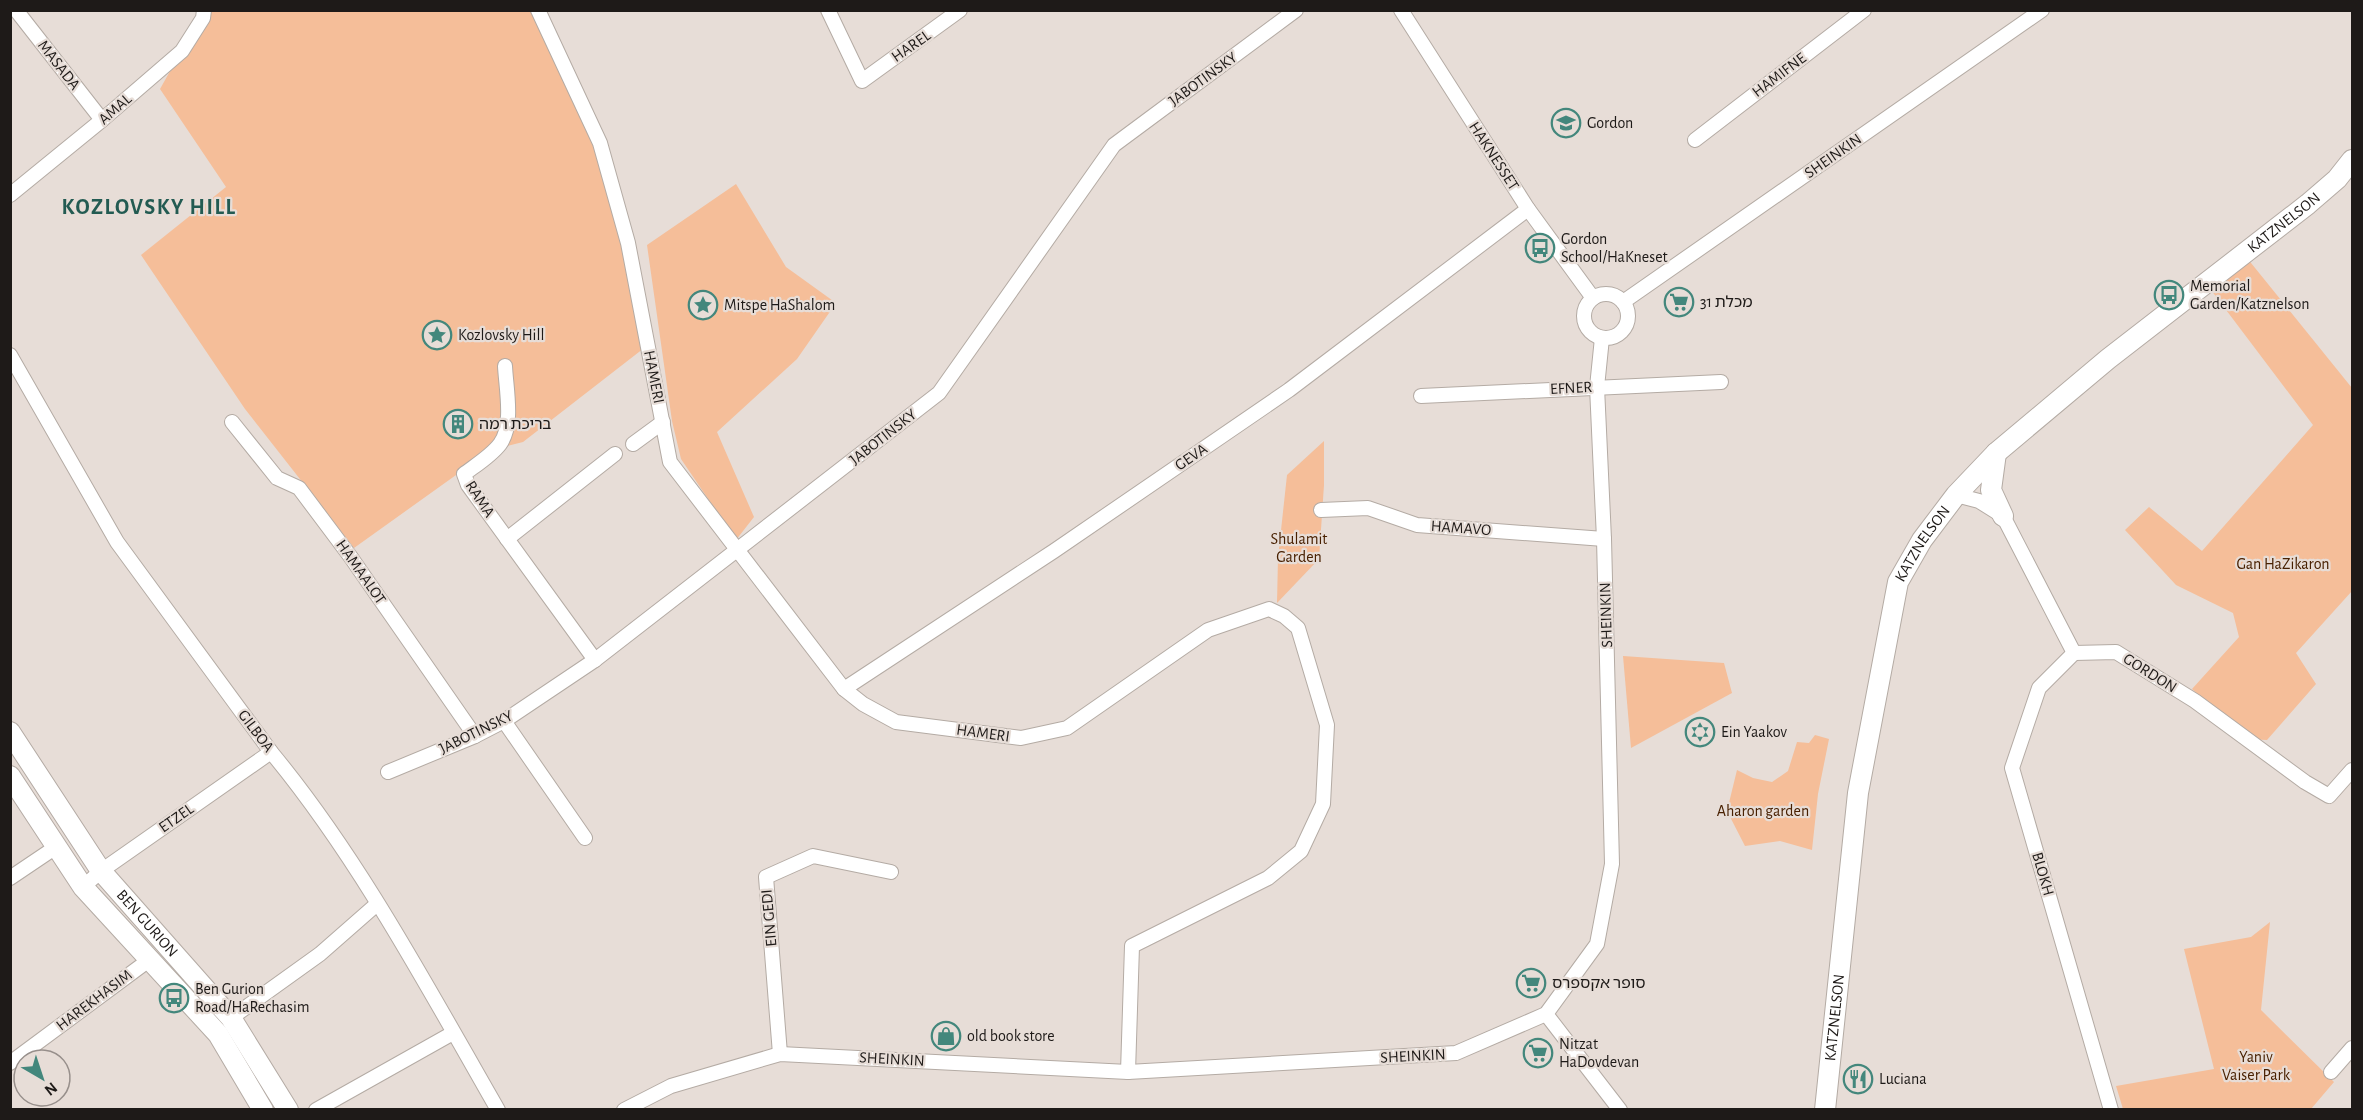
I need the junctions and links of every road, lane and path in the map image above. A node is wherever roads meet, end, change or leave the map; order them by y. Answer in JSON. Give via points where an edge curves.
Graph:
{"nodes":[{"id":1,"x":16,"y":10,"type":"edge"},
{"id":2,"x":204,"y":10,"type":"edge"},
{"id":3,"x":538,"y":10,"type":"edge"},
{"id":4,"x":828,"y":10,"type":"edge"},
{"id":5,"x":960,"y":10,"type":"edge"},
{"id":6,"x":1296,"y":10,"type":"edge"},
{"id":7,"x":1401,"y":10,"type":"edge"},
{"id":8,"x":1864,"y":10,"type":"edge"},
{"id":9,"x":2042,"y":10,"type":"edge"},
{"id":10,"x":102,"y":120,"type":"junction"},
{"id":11,"x":1695,"y":140,"type":"dead end"},
{"id":12,"x":2352,"y":160,"type":"edge"},
{"id":13,"x":10,"y":195,"type":"edge"},
{"id":14,"x":1528,"y":209,"type":"junction"},
{"id":15,"x":1593,"y":298,"type":"junction"},
{"id":16,"x":1623,"y":302,"type":"junction"},
{"id":17,"x":1602,"y":338,"type":"junction"},
{"id":18,"x":10,"y":354,"type":"edge"},
{"id":19,"x":505,"y":366,"type":"dead end"},
{"id":20,"x":1721,"y":381,"type":"dead end"},
{"id":21,"x":1597,"y":387,"type":"junction"},
{"id":22,"x":1421,"y":396,"type":"dead end"},
{"id":23,"x":232,"y":422,"type":"dead end"},
{"id":24,"x":663,"y":422,"type":"junction"},
{"id":25,"x":633,"y":444,"type":"dead end"},
{"id":26,"x":1996,"y":453,"type":"junction"},
{"id":27,"x":615,"y":454,"type":"dead end"},
{"id":28,"x":1956,"y":495,"type":"junction"},
{"id":29,"x":1321,"y":510,"type":"dead end"},
{"id":30,"x":2003,"y":516,"type":"junction"},
{"id":31,"x":1604,"y":538,"type":"junction"},
{"id":32,"x":507,"y":539,"type":"junction"},
{"id":33,"x":738,"y":550,"type":"junction"},
{"id":34,"x":2074,"y":653,"type":"junction"},
{"id":35,"x":595,"y":660,"type":"junction"},
{"id":36,"x":844,"y":689,"type":"junction"},
{"id":37,"x":504,"y":721,"type":"junction"},
{"id":38,"x":10,"y":732,"type":"edge"},
{"id":39,"x":475,"y":736,"type":"junction"},
{"id":40,"x":271,"y":752,"type":"junction"},
{"id":41,"x":2352,"y":770,"type":"edge"},
{"id":42,"x":388,"y":772,"type":"dead end"},
{"id":43,"x":10,"y":776,"type":"edge"},
{"id":44,"x":585,"y":838,"type":"dead end"},
{"id":45,"x":56,"y":847,"type":"junction"},
{"id":46,"x":101,"y":871,"type":"junction"},
{"id":47,"x":891,"y":872,"type":"dead end"},
{"id":48,"x":10,"y":878,"type":"edge"},
{"id":49,"x":83,"y":887,"type":"junction"},
{"id":50,"x":377,"y":904,"type":"junction"},
{"id":51,"x":149,"y":960,"type":"junction"},
{"id":52,"x":1546,"y":1014,"type":"junction"},
{"id":53,"x":231,"y":1018,"type":"junction"},
{"id":54,"x":453,"y":1033,"type":"junction"},
{"id":55,"x":2352,"y":1048,"type":"edge"},
{"id":56,"x":780,"y":1054,"type":"junction"},
{"id":57,"x":10,"y":1062,"type":"edge"},
{"id":58,"x":1128,"y":1072,"type":"junction"},
{"id":59,"x":2331,"y":1072,"type":"dead end"},
{"id":60,"x":263,"y":1110,"type":"edge"},
{"id":61,"x":288,"y":1110,"type":"edge"},
{"id":62,"x":316,"y":1110,"type":"edge"},
{"id":63,"x":498,"y":1110,"type":"edge"},
{"id":64,"x":624,"y":1110,"type":"edge"},
{"id":65,"x":1620,"y":1110,"type":"edge"},
{"id":66,"x":1825,"y":1110,"type":"edge"},
{"id":67,"x":2111,"y":1110,"type":"edge"}],
"edges":[{"from":1,"to":10,"type":"street","name":"MASADA"},
{"from":2,"to":10,"type":"street","name":"AMAL","via":[[183,51]]},
{"from":3,"to":24,"type":"street","name":"HAMERI","via":[[600,144],[628,243]]},
{"from":4,"to":5,"type":"street","name":"HAREL","via":[[862,81]]},
{"from":6,"to":33,"type":"street","name":"JABOTINSKY","via":[[1114,145],[939,393]]},
{"from":7,"to":14,"type":"street","name":"HAKNESSET"},
{"from":8,"to":11,"type":"street","name":"HAMIFNE"},
{"from":9,"to":16,"type":"street","name":"SHEINKIN"},
{"from":10,"to":13,"type":"street","name":"AMAL"},
{"from":12,"to":26,"type":"street","name":"KATZNELSON","via":[[2308,204],[2108,358]]},
{"from":14,"to":15,"type":"street","name":"HAKNESSET"},
{"from":14,"to":36,"type":"street","name":"GEVA","via":[[1289,390]]},
{"from":15,"to":16,"type":"street","via":[[1611,294]]},
{"from":15,"to":17,"type":"street","via":[[1584,311],[1584,320],[1592,333]]},
{"from":16,"to":17,"type":"street","via":[[1628,318],[1623,330]]},
{"from":17,"to":21,"type":"street","name":"SHEINKIN"},
{"from":18,"to":40,"type":"street","name":"GILBOA","via":[[117,542]]},
{"from":19,"to":32,"type":"street","name":"RAMA","via":[[507,420],[501,442],[464,474]]},
{"from":20,"to":21,"type":"street","name":"EFNER"},
{"from":21,"to":22,"type":"street","name":"EFNER"},
{"from":21,"to":31,"type":"street","name":"SHEINKIN"},
{"from":23,"to":39,"type":"street","name":"HAMAALOT","via":[[277,478],[299,488]]},
{"from":24,"to":25,"type":"street"},
{"from":24,"to":33,"type":"street","name":"HAMERI","via":[[670,462]]},
{"from":26,"to":28,"type":"street","name":"KATZNELSON"},
{"from":26,"to":30,"type":"street","via":[[1991,490]]},
{"from":27,"to":32,"type":"street"},
{"from":28,"to":30,"type":"street","via":[[1979,501]]},
{"from":28,"to":66,"type":"street","name":"KATZNELSON","via":[[1922,540],[1898,582],[1858,794]]},
{"from":29,"to":31,"type":"street","name":"HAMAVO","via":[[1368,508],[1417,525]]},
{"from":30,"to":34,"type":"street"},
{"from":31,"to":52,"type":"street","name":"SHEINKIN","via":[[1612,864],[1597,945]]},
{"from":32,"to":35,"type":"street","name":"RAMA"},
{"from":33,"to":35,"type":"street","name":"JABOTINSKY"},
{"from":33,"to":36,"type":"street","name":"HAMERI"},
{"from":34,"to":41,"type":"street","name":"GORDON","via":[[2116,652],[2195,701],[2330,796]]},
{"from":34,"to":67,"type":"street","name":"BLOKH","via":[[2039,688],[2012,768]]},
{"from":35,"to":37,"type":"street","name":"JABOTINSKY"},
{"from":36,"to":58,"type":"street","name":"HAMERI","via":[[896,722],[1021,738],[1067,728],[1208,630],[1269,609],[1299,628],[1327,725],[1323,804],[1301,851],[1268,878],[1132,946]]},
{"from":37,"to":39,"type":"street","name":"JABOTINSKY"},
{"from":37,"to":44,"type":"street"},
{"from":38,"to":46,"type":"street","name":"BEN GURION"},
{"from":39,"to":42,"type":"street","name":"JABOTINSKY"},
{"from":40,"to":46,"type":"street","name":"ETZEL"},
{"from":40,"to":50,"type":"street","name":"GILBOA","via":[[298,785]]},
{"from":43,"to":45,"type":"street","name":"BEN GURION"},
{"from":45,"to":48,"type":"street"},
{"from":45,"to":49,"type":"street","name":"BEN GURION"},
{"from":46,"to":49,"type":"street","name":"ETZEL"},
{"from":46,"to":53,"type":"street","name":"BEN GURION"},
{"from":47,"to":56,"type":"street","name":"EIN GEDI","via":[[813,856],[766,878]]},
{"from":49,"to":51,"type":"street","name":"BEN GURION"},
{"from":50,"to":53,"type":"street","via":[[320,954]]},
{"from":50,"to":54,"type":"street","name":"GILBOA"},
{"from":51,"to":57,"type":"street","name":"HAREKHASIM"},
{"from":51,"to":60,"type":"street","name":"BEN GURION","via":[[218,1034]]},
{"from":52,"to":58,"type":"street","name":"SHEINKIN","via":[[1456,1053]]},
{"from":52,"to":65,"type":"street"},
{"from":53,"to":61,"type":"street","name":"BEN GURION"},
{"from":54,"to":62,"type":"street"},
{"from":54,"to":63,"type":"street","name":"GILBOA"},
{"from":55,"to":59,"type":"street"},
{"from":56,"to":58,"type":"street","name":"SHEINKIN"},
{"from":56,"to":64,"type":"street","name":"SHEINKIN","via":[[671,1086]]}]}
